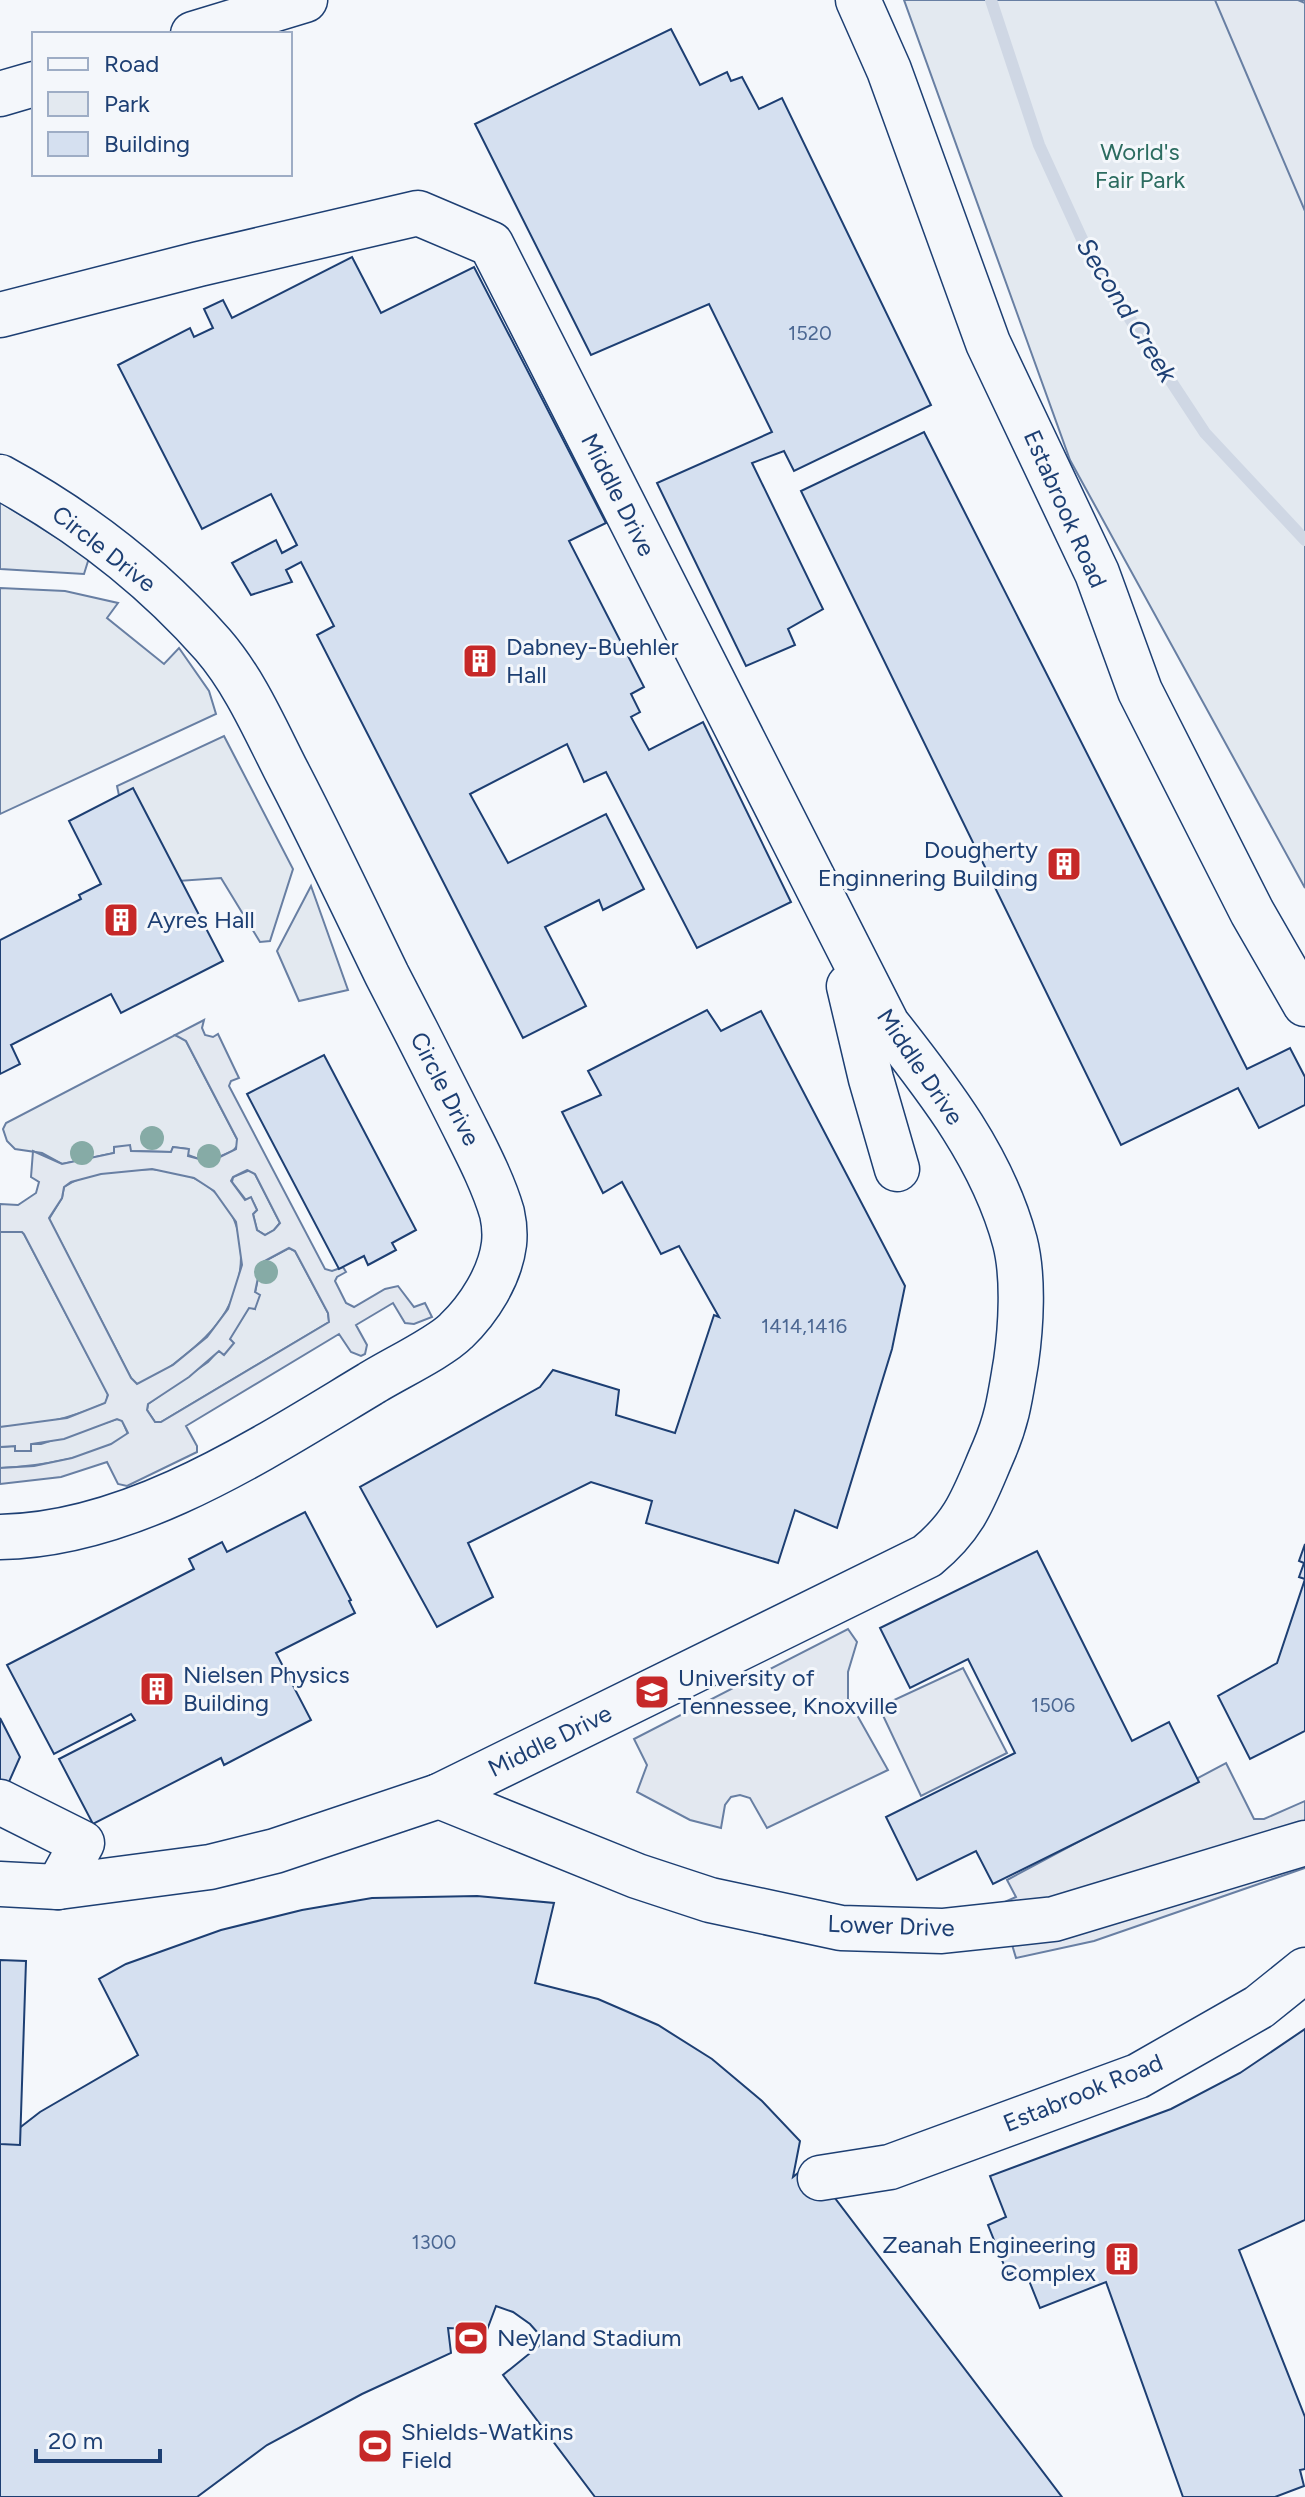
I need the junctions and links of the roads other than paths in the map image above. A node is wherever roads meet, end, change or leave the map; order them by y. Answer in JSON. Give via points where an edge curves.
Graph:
{"nodes":[{"id":1,"x":305,"y":0,"type":"edge"},
{"id":2,"x":858,"y":0,"type":"edge"},
{"id":3,"x":200,"y":32,"type":"edge"},
{"id":4,"x":32,"y":85,"type":"edge"},
{"id":5,"x":0,"y":94,"type":"edge"},
{"id":6,"x":0,"y":315,"type":"edge"},
{"id":7,"x":0,"y":477,"type":"edge"},
{"id":8,"x":833,"y":917,"type":"junction"},
{"id":9,"x":1305,"y":1004,"type":"edge"},
{"id":10,"x":897,"y":1169,"type":"dead end"},
{"id":11,"x":0,"y":1537,"type":"edge"},
{"id":12,"x":439,"y":1796,"type":"junction"},
{"id":13,"x":0,"y":1802,"type":"edge"},
{"id":14,"x":1305,"y":1843,"type":"edge"},
{"id":15,"x":0,"y":1884,"type":"edge"},
{"id":16,"x":58,"y":1887,"type":"junction"},
{"id":17,"x":1305,"y":1970,"type":"edge"},
{"id":18,"x":820,"y":2178,"type":"dead end"}],
"edges":[{"from":1,"to":3,"type":"street"},
{"from":2,"to":9,"type":"street","name":"Estabrook Road","via":[[889,70],[988,343],[1097,573],[1140,691]]},
{"from":4,"to":5,"type":"street"},
{"from":6,"to":8,"type":"street","name":"Middle Drive","via":[[418,213],[491,244]]},
{"from":7,"to":11,"type":"street","name":"Circle Drive","via":[[103,543],[175,606],[236,676],[475,1148],[502,1215],[505,1241],[499,1267],[482,1299],[454,1333],[262,1449],[175,1493],[109,1517],[63,1531]]},
{"from":8,"to":10,"type":"street"},
{"from":8,"to":12,"type":"street","name":"Middle Drive","via":[[887,1024],[943,1094],[992,1180],[1016,1244],[1022,1321],[1007,1418],[969,1509],[927,1556]]},
{"from":12,"to":14,"type":"street","name":"Lower Drive","via":[[710,1900],[841,1928],[942,1931],[1054,1919]]},
{"from":12,"to":16,"type":"street","name":"Middle Drive","via":[[210,1867]]},
{"from":13,"to":16,"type":"street","via":[[82,1843]]},
{"from":15,"to":16,"type":"street","name":"Middle Drive"},
{"from":17,"to":18,"type":"street","name":"Estabrook Road","via":[[1259,2007],[1138,2076],[890,2167]]}]}
